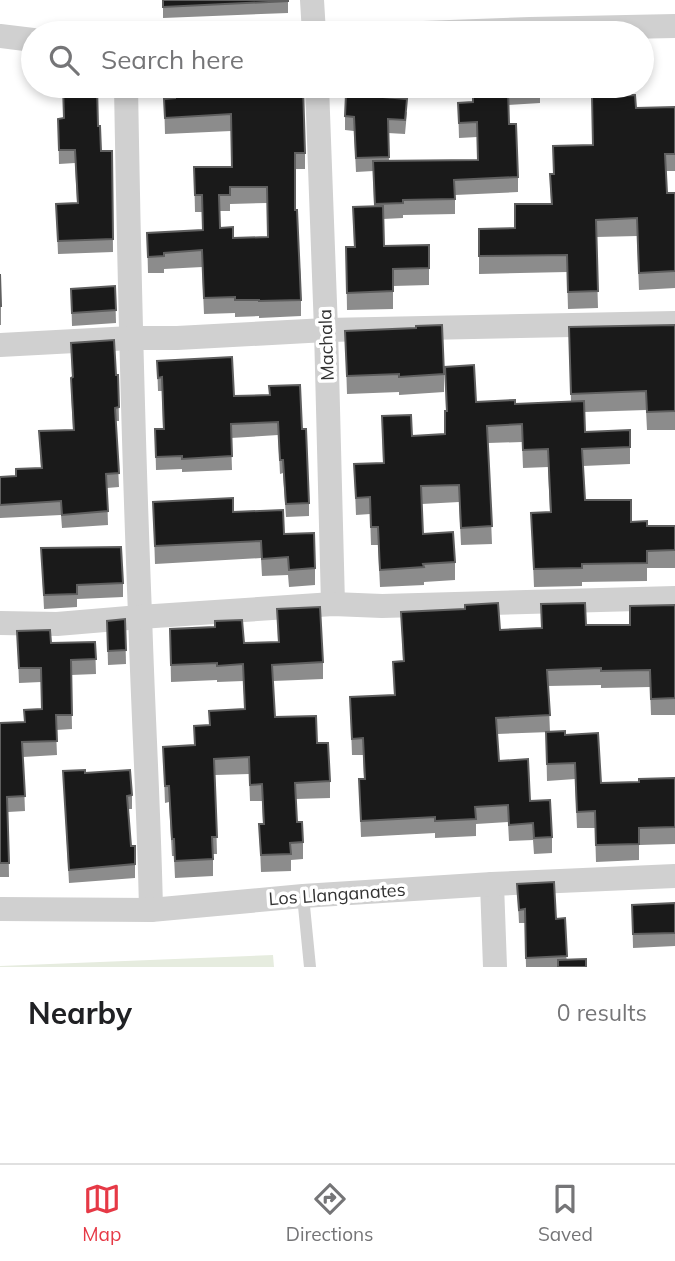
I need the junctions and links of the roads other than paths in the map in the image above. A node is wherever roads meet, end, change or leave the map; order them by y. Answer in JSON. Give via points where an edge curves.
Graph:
{"nodes":[{"id":1,"x":312,"y":0,"type":"edge"},
{"id":2,"x":313,"y":21,"type":"edge"},
{"id":3,"x":654,"y":26,"type":"edge"},
{"id":4,"x":675,"y":26,"type":"edge"},
{"id":5,"x":0,"y":36,"type":"edge"},
{"id":6,"x":21,"y":39,"type":"edge"},
{"id":7,"x":126,"y":98,"type":"edge"},
{"id":8,"x":317,"y":98,"type":"edge"},
{"id":9,"x":675,"y":323,"type":"edge"},
{"id":10,"x":326,"y":330,"type":"junction"},
{"id":11,"x":131,"y":338,"type":"junction"},
{"id":12,"x":0,"y":345,"type":"edge"},
{"id":13,"x":675,"y":598,"type":"edge"},
{"id":14,"x":333,"y":604,"type":"junction"},
{"id":15,"x":140,"y":617,"type":"junction"},
{"id":16,"x":0,"y":623,"type":"edge"},
{"id":17,"x":675,"y":876,"type":"edge"},
{"id":18,"x":492,"y":884,"type":"junction"},
{"id":19,"x":303,"y":896,"type":"junction"},
{"id":20,"x":0,"y":909,"type":"edge"},
{"id":21,"x":151,"y":910,"type":"junction"},
{"id":22,"x":310,"y":967,"type":"edge"},
{"id":23,"x":495,"y":967,"type":"edge"}],
"edges":[{"from":1,"to":2,"type":"street"},
{"from":3,"to":4,"type":"street"},
{"from":5,"to":6,"type":"street"},
{"from":7,"to":11,"type":"street"},
{"from":8,"to":10,"type":"street","name":"Machala"},
{"from":9,"to":10,"type":"street"},
{"from":10,"to":11,"type":"street"},
{"from":10,"to":14,"type":"street","name":"Machala"},
{"from":11,"to":12,"type":"street"},
{"from":11,"to":15,"type":"street"},
{"from":13,"to":14,"type":"street"},
{"from":14,"to":15,"type":"street"},
{"from":15,"to":16,"type":"street"},
{"from":15,"to":21,"type":"street"},
{"from":17,"to":18,"type":"street","name":"Los Llanganates"},
{"from":18,"to":19,"type":"street","name":"Los Llanganates"},
{"from":18,"to":23,"type":"street"},
{"from":19,"to":21,"type":"street","name":"Los Llanganates"},
{"from":19,"to":22,"type":"lane"},
{"from":20,"to":21,"type":"street","name":"Los Llanganates"}]}
